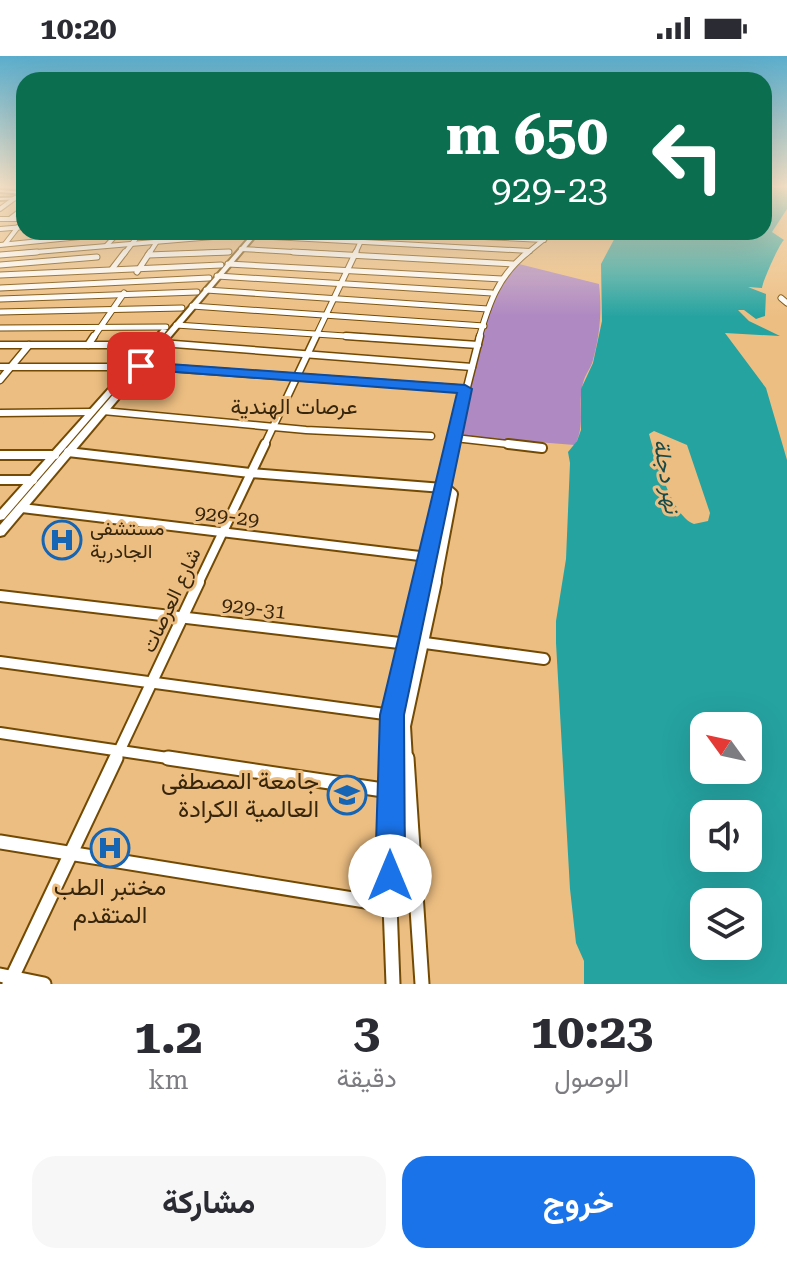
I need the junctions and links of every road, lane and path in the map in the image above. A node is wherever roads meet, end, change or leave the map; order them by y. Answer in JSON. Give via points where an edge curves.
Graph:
{"nodes":[{"id":1,"x":51,"y":240,"type":"joint"},
{"id":2,"x":112,"y":240,"type":"edge"},
{"id":3,"x":135,"y":240,"type":"edge"},
{"id":4,"x":174,"y":240,"type":"edge"},
{"id":5,"x":246,"y":240,"type":"edge"},
{"id":6,"x":248,"y":240,"type":"edge"},
{"id":7,"x":333,"y":240,"type":"edge"},
{"id":8,"x":540,"y":240,"type":"edge"},
{"id":9,"x":156,"y":242,"type":"junction"},
{"id":10,"x":360,"y":242,"type":"junction"},
{"id":11,"x":3,"y":244,"type":"edge"},
{"id":12,"x":132,"y":244,"type":"junction"},
{"id":13,"x":106,"y":246,"type":"junction"},
{"id":14,"x":241,"y":249,"type":"junction"},
{"id":15,"x":530,"y":251,"type":"junction"},
{"id":16,"x":36,"y":252,"type":"junction"},
{"id":17,"x":0,"y":254,"type":"edge"},
{"id":18,"x":148,"y":255,"type":"junction"},
{"id":19,"x":353,"y":256,"type":"junction"},
{"id":20,"x":97,"y":257,"type":"junction"},
{"id":21,"x":227,"y":259,"type":"junction"},
{"id":22,"x":22,"y":263,"type":"junction"},
{"id":23,"x":513,"y":264,"type":"junction"},
{"id":24,"x":0,"y":265,"type":"edge"},
{"id":25,"x":140,"y":268,"type":"junction"},
{"id":26,"x":112,"y":269,"type":"junction"},
{"id":27,"x":84,"y":271,"type":"junction"},
{"id":28,"x":347,"y":271,"type":"junction"},
{"id":29,"x":9,"y":274,"type":"junction"},
{"id":30,"x":0,"y":275,"type":"edge"},
{"id":31,"x":213,"y":277,"type":"junction"},
{"id":32,"x":502,"y":279,"type":"junction"},
{"id":33,"x":0,"y":281,"type":"edge"},
{"id":34,"x":132,"y":281,"type":"junction"},
{"id":35,"x":340,"y":284,"type":"junction"},
{"id":36,"x":0,"y":288,"type":"edge"},
{"id":37,"x":201,"y":291,"type":"junction"},
{"id":38,"x":492,"y":293,"type":"junction"},
{"id":39,"x":123,"y":294,"type":"junction"},
{"id":40,"x":781,"y":298,"type":"dead end"},
{"id":41,"x":0,"y":299,"type":"edge"},
{"id":42,"x":333,"y":299,"type":"junction"},
{"id":43,"x":787,"y":303,"type":"edge"},
{"id":44,"x":192,"y":306,"type":"junction"},
{"id":45,"x":182,"y":308,"type":"junction"},
{"id":46,"x":114,"y":309,"type":"junction"},
{"id":47,"x":488,"y":309,"type":"junction"},
{"id":48,"x":0,"y":312,"type":"edge"},
{"id":49,"x":325,"y":316,"type":"junction"},
{"id":50,"x":176,"y":325,"type":"junction"},
{"id":51,"x":484,"y":326,"type":"junction"},
{"id":52,"x":101,"y":327,"type":"junction"},
{"id":53,"x":166,"y":327,"type":"junction"},
{"id":54,"x":0,"y":328,"type":"edge"},
{"id":55,"x":317,"y":334,"type":"junction"},
{"id":56,"x":161,"y":343,"type":"junction"},
{"id":57,"x":0,"y":345,"type":"edge"},
{"id":58,"x":29,"y":345,"type":"junction"},
{"id":59,"x":88,"y":345,"type":"junction"},
{"id":60,"x":150,"y":345,"type":"junction"},
{"id":61,"x":478,"y":345,"type":"junction"},
{"id":62,"x":307,"y":354,"type":"junction"},
{"id":63,"x":141,"y":366,"type":"junction"},
{"id":64,"x":0,"y":367,"type":"edge"},
{"id":65,"x":11,"y":367,"type":"junction"},
{"id":66,"x":131,"y":367,"type":"junction"},
{"id":67,"x":472,"y":367,"type":"junction"},
{"id":68,"x":296,"y":377,"type":"junction"},
{"id":69,"x":0,"y":380,"type":"edge"},
{"id":70,"x":465,"y":389,"type":"junction"},
{"id":71,"x":103,"y":411,"type":"junction"},
{"id":72,"x":91,"y":412,"type":"junction"},
{"id":73,"x":0,"y":413,"type":"edge"},
{"id":74,"x":274,"y":424,"type":"junction"},
{"id":75,"x":431,"y":436,"type":"dead end"},
{"id":76,"x":455,"y":438,"type":"junction"},
{"id":77,"x":542,"y":448,"type":"dead end"},
{"id":78,"x":68,"y":452,"type":"junction"},
{"id":79,"x":0,"y":455,"type":"edge"},
{"id":80,"x":55,"y":455,"type":"junction"},
{"id":81,"x":250,"y":473,"type":"junction"},
{"id":82,"x":0,"y":480,"type":"edge"},
{"id":83,"x":33,"y":480,"type":"junction"},
{"id":84,"x":443,"y":487,"type":"junction"},
{"id":85,"x":22,"y":508,"type":"junction"},
{"id":86,"x":1,"y":514,"type":"edge"},
{"id":87,"x":0,"y":532,"type":"edge"},
{"id":88,"x":222,"y":534,"type":"junction"},
{"id":89,"x":428,"y":557,"type":"junction"},
{"id":90,"x":0,"y":596,"type":"edge"},
{"id":91,"x":182,"y":618,"type":"junction"},
{"id":92,"x":425,"y":643,"type":"junction"},
{"id":93,"x":408,"y":644,"type":"junction"},
{"id":94,"x":544,"y":659,"type":"dead end"},
{"id":95,"x":0,"y":662,"type":"edge"},
{"id":96,"x":151,"y":685,"type":"junction"},
{"id":97,"x":392,"y":721,"type":"junction"},
{"id":98,"x":405,"y":726,"type":"junction"},
{"id":99,"x":0,"y":733,"type":"edge"},
{"id":100,"x":119,"y":752,"type":"junction"},
{"id":101,"x":390,"y":791,"type":"junction"},
{"id":102,"x":0,"y":842,"type":"edge"},
{"id":103,"x":71,"y":853,"type":"junction"},
{"id":104,"x":390,"y":905,"type":"junction"},
{"id":105,"x":7,"y":979,"type":"edge"},
{"id":106,"x":44,"y":984,"type":"edge"},
{"id":107,"x":393,"y":984,"type":"edge"},
{"id":108,"x":422,"y":984,"type":"edge"}],
"edges":[{"from":1,"to":11,"type":"street"},
{"from":1,"to":16,"type":"street"},
{"from":2,"to":13,"type":"street"},
{"from":3,"to":12,"type":"street"},
{"from":4,"to":9,"type":"street"},
{"from":5,"to":21,"type":"main road"},
{"from":6,"to":14,"type":"main road"},
{"from":7,"to":10,"type":"street"},
{"from":8,"to":15,"type":"street"},
{"from":9,"to":12,"type":"street"},
{"from":9,"to":18,"type":"street"},
{"from":10,"to":15,"type":"street"},
{"from":10,"to":19,"type":"street","name":"شارع العرصات"},
{"from":11,"to":17,"type":"street"},
{"from":12,"to":13,"type":"street"},
{"from":12,"to":26,"type":"street"},
{"from":13,"to":16,"type":"street"},
{"from":13,"to":20,"type":"street"},
{"from":14,"to":19,"type":"street"},
{"from":14,"to":21,"type":"main road"},
{"from":15,"to":23,"type":"street"},
{"from":16,"to":17,"type":"street"},
{"from":16,"to":22,"type":"street"},
{"from":18,"to":21,"type":"street"},
{"from":18,"to":25,"type":"street"},
{"from":19,"to":23,"type":"street"},
{"from":19,"to":28,"type":"street","name":"شارع العرصات"},
{"from":20,"to":22,"type":"street"},
{"from":20,"to":27,"type":"street"},
{"from":21,"to":25,"type":"street"},
{"from":21,"to":28,"type":"street"},
{"from":21,"to":31,"type":"main road"},
{"from":22,"to":24,"type":"street"},
{"from":22,"to":29,"type":"street"},
{"from":23,"to":32,"type":"street"},
{"from":25,"to":26,"type":"street"},
{"from":25,"to":34,"type":"street"},
{"from":26,"to":27,"type":"street"},
{"from":27,"to":29,"type":"street"},
{"from":28,"to":32,"type":"street"},
{"from":28,"to":35,"type":"street","name":"شارع العرصات"},
{"from":29,"to":30,"type":"street"},
{"from":29,"to":33,"type":"street"},
{"from":31,"to":34,"type":"street"},
{"from":31,"to":35,"type":"street"},
{"from":31,"to":37,"type":"main road"},
{"from":32,"to":38,"type":"street"},
{"from":34,"to":36,"type":"street"},
{"from":34,"to":39,"type":"street"},
{"from":35,"to":38,"type":"street"},
{"from":35,"to":42,"type":"street","name":"شارع العرصات"},
{"from":37,"to":39,"type":"street"},
{"from":37,"to":42,"type":"street"},
{"from":37,"to":44,"type":"main road"},
{"from":37,"to":45,"type":"main road"},
{"from":38,"to":47,"type":"street"},
{"from":39,"to":41,"type":"street"},
{"from":39,"to":46,"type":"street"},
{"from":40,"to":43,"type":"street"},
{"from":42,"to":47,"type":"street"},
{"from":42,"to":49,"type":"street","name":"شارع العرصات"},
{"from":44,"to":49,"type":"street"},
{"from":44,"to":50,"type":"main road"},
{"from":45,"to":46,"type":"street"},
{"from":45,"to":53,"type":"main road"},
{"from":46,"to":48,"type":"street"},
{"from":46,"to":52,"type":"street"},
{"from":47,"to":51,"type":"street"},
{"from":49,"to":51,"type":"street"},
{"from":49,"to":55,"type":"street","name":"شارع العرصات"},
{"from":50,"to":55,"type":"street"},
{"from":50,"to":56,"type":"main road"},
{"from":51,"to":61,"type":"street"},
{"from":52,"to":53,"type":"street"},
{"from":52,"to":54,"type":"street"},
{"from":52,"to":59,"type":"street"},
{"from":53,"to":60,"type":"main road"},
{"from":55,"to":61,"type":"street"},
{"from":55,"to":62,"type":"street","name":"شارع العرصات"},
{"from":56,"to":62,"type":"street"},
{"from":56,"to":63,"type":"main road"},
{"from":57,"to":58,"type":"street"},
{"from":58,"to":59,"type":"street"},
{"from":58,"to":65,"type":"street"},
{"from":59,"to":60,"type":"street"},
{"from":60,"to":66,"type":"main road"},
{"from":61,"to":67,"type":"street"},
{"from":62,"to":67,"type":"street"},
{"from":62,"to":68,"type":"street","name":"شارع العرصات"},
{"from":63,"to":68,"type":"street"},
{"from":63,"to":71,"type":"main road"},
{"from":64,"to":65,"type":"street"},
{"from":65,"to":66,"type":"street"},
{"from":65,"to":69,"type":"street"},
{"from":66,"to":72,"type":"main road"},
{"from":67,"to":70,"type":"street"},
{"from":68,"to":70,"type":"street"},
{"from":68,"to":74,"type":"street","name":"شارع العرصات"},
{"from":70,"to":76,"type":"street"},
{"from":71,"to":74,"type":"street"},
{"from":71,"to":78,"type":"main road"},
{"from":72,"to":73,"type":"street"},
{"from":72,"to":80,"type":"main road"},
{"from":74,"to":75,"type":"street"},
{"from":74,"to":81,"type":"street","name":"شارع العرصات"},
{"from":76,"to":77,"type":"street"},
{"from":76,"to":84,"type":"street"},
{"from":78,"to":81,"type":"street"},
{"from":78,"to":85,"type":"main road"},
{"from":79,"to":80,"type":"street"},
{"from":80,"to":83,"type":"main road"},
{"from":81,"to":84,"type":"street"},
{"from":81,"to":88,"type":"street","name":"شارع العرصات"},
{"from":82,"to":83,"type":"street"},
{"from":83,"to":86,"type":"main road"},
{"from":84,"to":89,"type":"street"},
{"from":84,"to":92,"type":"street","via":[[453,494]]},
{"from":85,"to":87,"type":"main road"},
{"from":85,"to":88,"type":"street","name":"929-29"},
{"from":88,"to":89,"type":"street","name":"929-29"},
{"from":88,"to":91,"type":"street","name":"شارع العرصات"},
{"from":89,"to":93,"type":"street"},
{"from":90,"to":91,"type":"street","name":"929-31"},
{"from":91,"to":93,"type":"street","name":"929-31"},
{"from":91,"to":96,"type":"street","name":"شارع العرصات"},
{"from":92,"to":94,"type":"street"},
{"from":92,"to":98,"type":"street"},
{"from":93,"to":97,"type":"street"},
{"from":95,"to":96,"type":"street"},
{"from":96,"to":97,"type":"street"},
{"from":96,"to":100,"type":"street","name":"شارع العرصات"},
{"from":97,"to":98,"type":"street"},
{"from":97,"to":101,"type":"street"},
{"from":98,"to":108,"type":"street"},
{"from":99,"to":100,"type":"street"},
{"from":100,"to":101,"type":"street"},
{"from":100,"to":103,"type":"street","name":"شارع العرصات"},
{"from":101,"to":104,"type":"street"},
{"from":102,"to":103,"type":"street"},
{"from":103,"to":104,"type":"street"},
{"from":103,"to":105,"type":"street","name":"شارع العرصات"},
{"from":104,"to":107,"type":"street"},
{"from":105,"to":106,"type":"street"}]}
